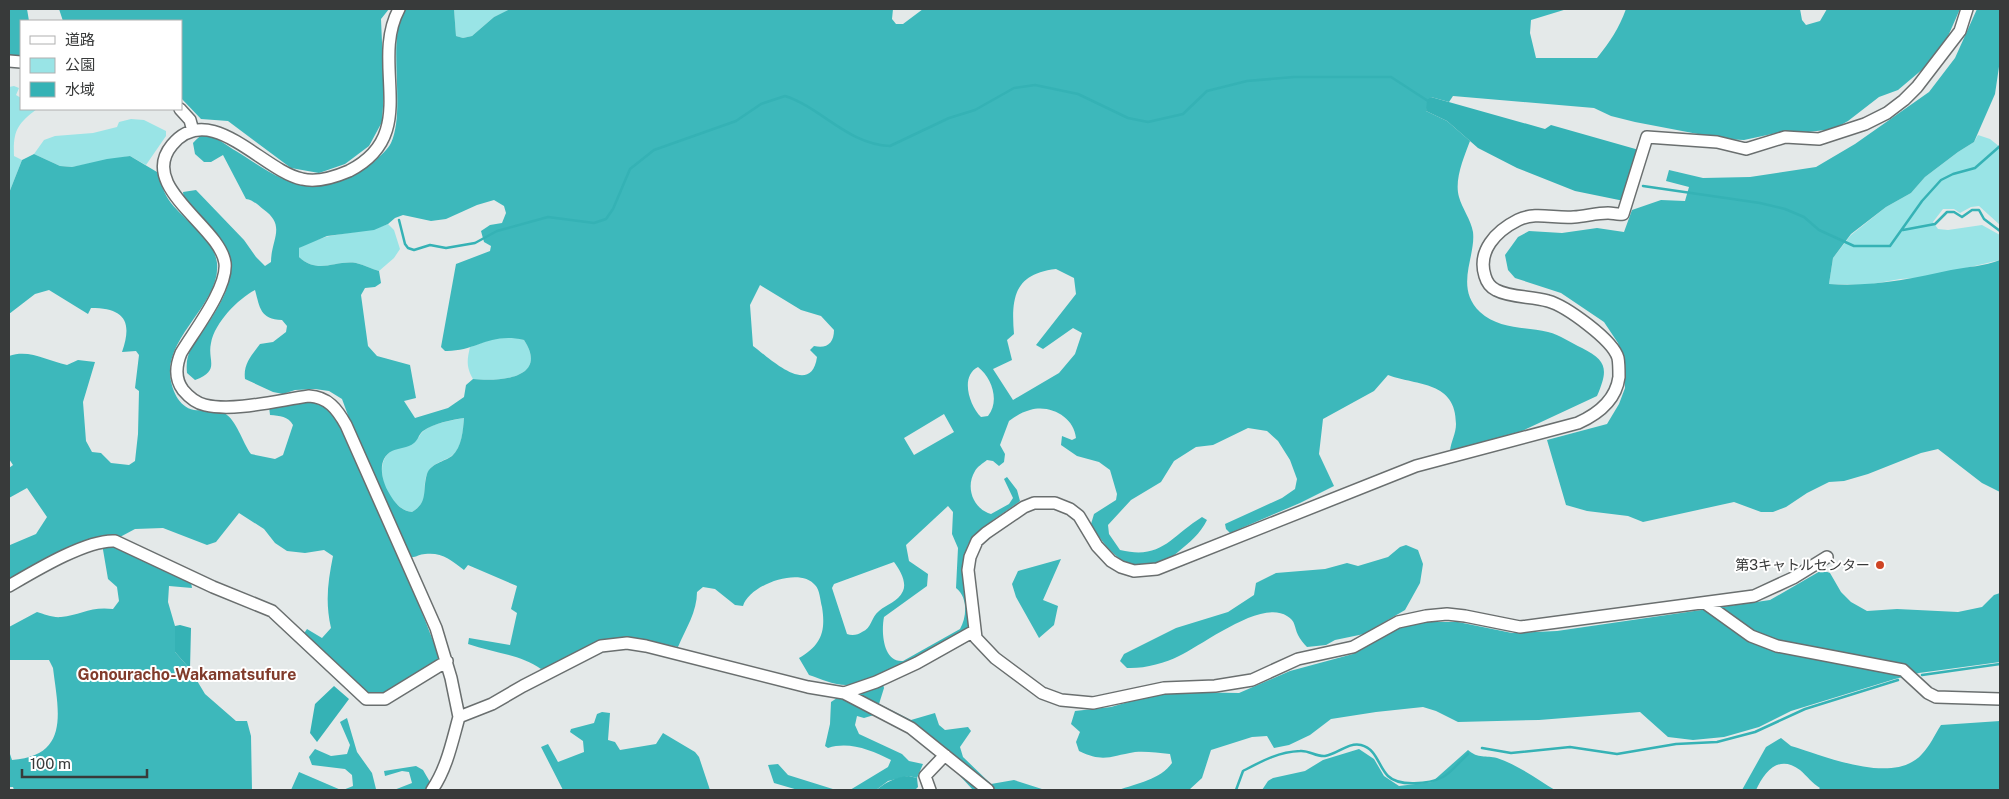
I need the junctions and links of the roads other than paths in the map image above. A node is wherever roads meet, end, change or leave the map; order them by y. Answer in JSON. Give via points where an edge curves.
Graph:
{"nodes":[{"id":1,"x":399,"y":9,"type":"edge"},
{"id":2,"x":1967,"y":9,"type":"edge"},
{"id":3,"x":181,"y":110,"type":"edge"},
{"id":4,"x":193,"y":131,"type":"junction"},
{"id":5,"x":1827,"y":557,"type":"dead end"},
{"id":6,"x":9,"y":586,"type":"edge"},
{"id":7,"x":1705,"y":603,"type":"junction"},
{"id":8,"x":974,"y":631,"type":"junction"},
{"id":9,"x":447,"y":661,"type":"junction"},
{"id":10,"x":844,"y":693,"type":"junction"},
{"id":11,"x":2000,"y":699,"type":"edge"},
{"id":12,"x":459,"y":717,"type":"junction"},
{"id":13,"x":945,"y":755,"type":"junction"},
{"id":14,"x":432,"y":790,"type":"edge"},
{"id":15,"x":930,"y":790,"type":"edge"},
{"id":16,"x":988,"y":790,"type":"edge"}],
"edges":[{"from":1,"to":4,"type":"street","via":[[389,38],[390,107],[386,134],[372,156],[361,164],[322,180],[304,180],[275,167],[221,133],[210,129]]},
{"from":2,"to":8,"type":"street","via":[[1960,31],[1917,87],[1876,119],[1819,139],[1785,137],[1746,149],[1717,142],[1646,137],[1623,214],[1526,217],[1493,238],[1482,256],[1489,286],[1497,291],[1558,305],[1607,342],[1618,357],[1616,389],[1607,404],[1590,418],[1416,466],[1145,571],[1134,571],[1111,561],[1097,546],[1080,516],[1070,509],[1055,503],[1034,503],[986,533],[974,548],[968,570]]},
{"from":3,"to":4,"type":"street","via":[[190,120]]},
{"from":4,"to":9,"type":"street","via":[[168,150],[166,176],[176,197],[219,247],[225,270],[212,303],[177,364],[180,385],[194,401],[215,407],[321,396],[335,408],[346,425],[382,506],[436,628]]},
{"from":5,"to":7,"type":"street","via":[[1793,578],[1754,596]]},
{"from":6,"to":9,"type":"street","via":[[42,566],[91,545],[115,541],[212,587],[272,611],[366,699],[385,699]]},
{"from":7,"to":8,"type":"street","via":[[1520,627],[1465,616],[1426,616],[1398,622],[1352,647],[1298,659],[1252,680],[1215,686],[1164,688],[1093,703],[1061,700],[1042,693],[995,658],[981,645]]},
{"from":7,"to":11,"type":"street","via":[[1751,636],[1777,646],[1903,670],[1936,697]]},
{"from":8,"to":10,"type":"street","via":[[917,663]]},
{"from":9,"to":12,"type":"street"},
{"from":10,"to":12,"type":"street","via":[[627,643],[602,646],[492,704]]},
{"from":10,"to":13,"type":"street","via":[[911,728]]},
{"from":12,"to":14,"type":"street","via":[[452,746]]},
{"from":13,"to":15,"type":"street","via":[[925,776]]},
{"from":13,"to":16,"type":"street"}]}
